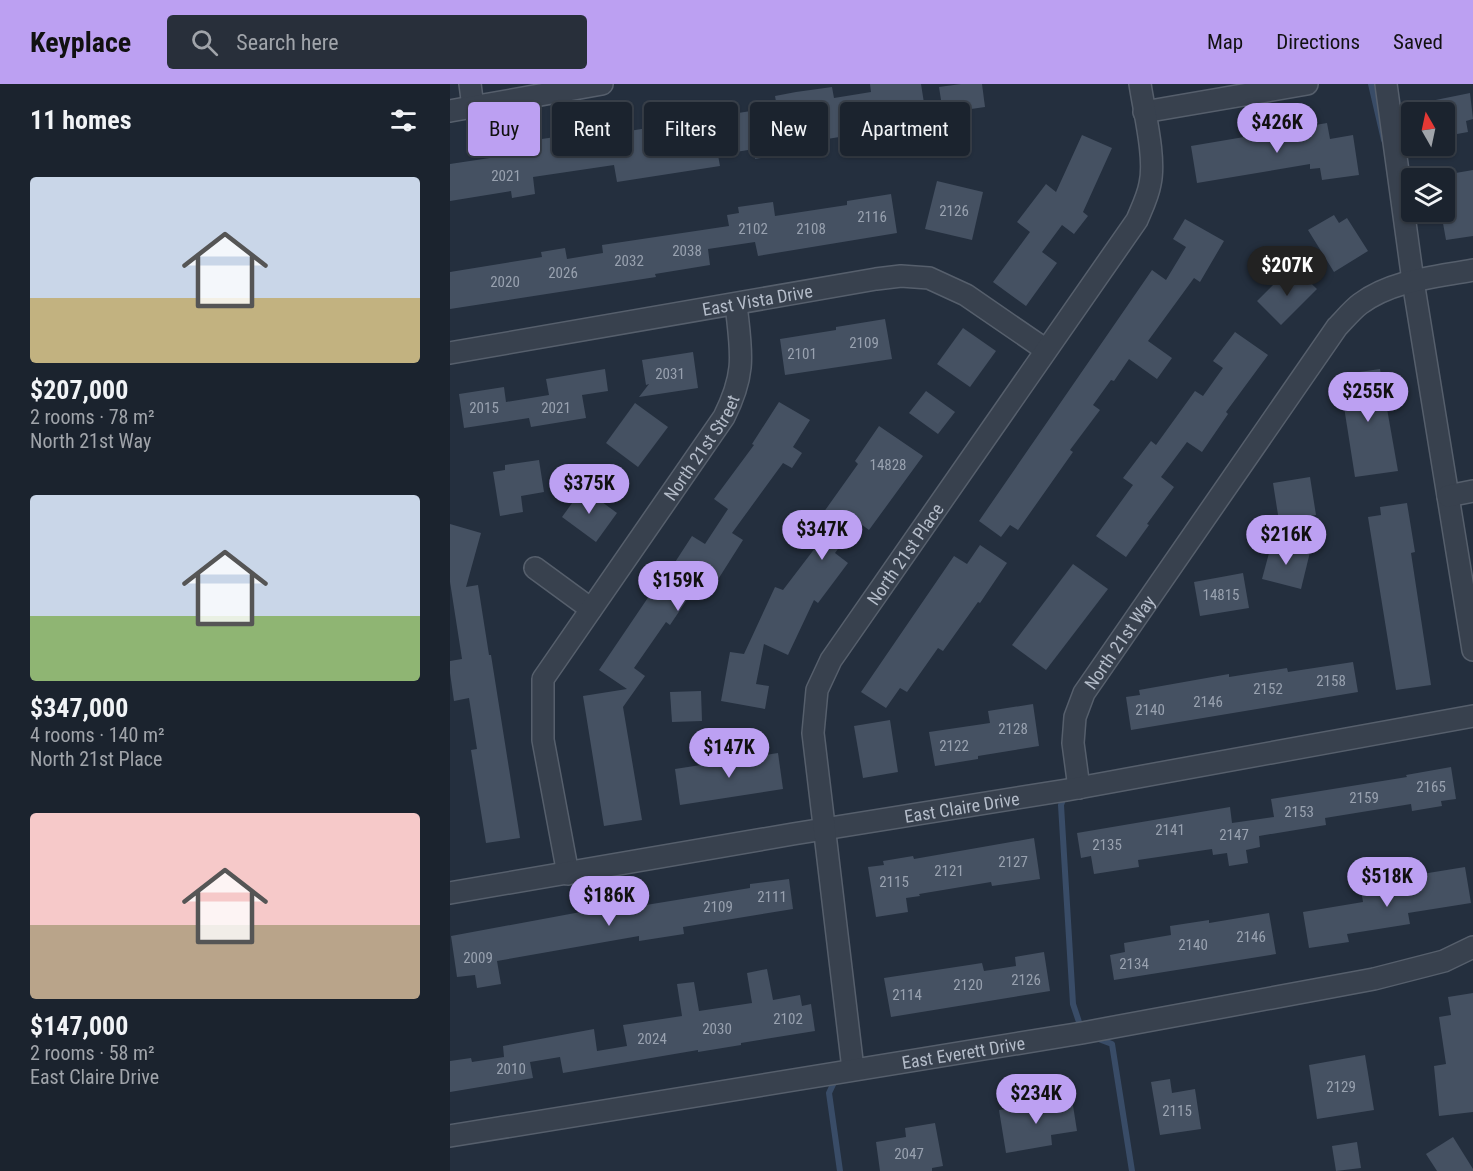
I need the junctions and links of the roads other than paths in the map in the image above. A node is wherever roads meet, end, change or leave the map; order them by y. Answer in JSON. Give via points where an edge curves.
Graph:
{"nodes":[{"id":1,"x":470,"y":84,"type":"edge"},
{"id":2,"x":602,"y":84,"type":"edge"},
{"id":3,"x":1140,"y":84,"type":"edge"},
{"id":4,"x":1307,"y":84,"type":"edge"},
{"id":5,"x":1386,"y":84,"type":"edge"},
{"id":6,"x":472,"y":102,"type":"edge"},
{"id":7,"x":501,"y":102,"type":"edge"},
{"id":8,"x":468,"y":108,"type":"edge"},
{"id":9,"x":450,"y":111,"type":"edge"},
{"id":10,"x":1144,"y":112,"type":"junction"},
{"id":11,"x":1473,"y":270,"type":"edge"},
{"id":12,"x":1413,"y":281,"type":"junction"},
{"id":13,"x":736,"y":304,"type":"junction"},
{"id":14,"x":1046,"y":350,"type":"junction"},
{"id":15,"x":450,"y":353,"type":"edge"},
{"id":16,"x":1473,"y":491,"type":"edge"},
{"id":17,"x":1448,"y":496,"type":"junction"},
{"id":18,"x":535,"y":568,"type":"dead end"},
{"id":19,"x":591,"y":609,"type":"junction"},
{"id":20,"x":1473,"y":650,"type":"edge"},
{"id":21,"x":1473,"y":716,"type":"edge"},
{"id":22,"x":1079,"y":788,"type":"junction"},
{"id":23,"x":824,"y":830,"type":"junction"},
{"id":24,"x":568,"y":874,"type":"junction"},
{"id":25,"x":450,"y":893,"type":"edge"},
{"id":26,"x":1473,"y":947,"type":"edge"},
{"id":27,"x":853,"y":1070,"type":"junction"},
{"id":28,"x":450,"y":1136,"type":"edge"}],
"edges":[{"from":1,"to":6,"type":"street"},
{"from":2,"to":7,"type":"street"},
{"from":3,"to":10,"type":"street","name":"North 21st Place"},
{"from":4,"to":10,"type":"street"},
{"from":5,"to":12,"type":"street"},
{"from":8,"to":9,"type":"street"},
{"from":10,"to":14,"type":"street","name":"North 21st Place","via":[[1151,181],[1145,201],[1137,220]]},
{"from":11,"to":12,"type":"street"},
{"from":12,"to":17,"type":"street"},
{"from":12,"to":22,"type":"street","name":"North 21st Way","via":[[1360,303],[1337,327],[1218,516],[1084,693],[1075,717],[1073,743]]},
{"from":13,"to":14,"type":"street","name":"East Vista Drive","via":[[876,279],[929,278],[966,295]]},
{"from":13,"to":15,"type":"street","name":"East Vista Drive"},
{"from":13,"to":19,"type":"street","name":"North 21st Street","via":[[742,359],[734,397]]},
{"from":14,"to":23,"type":"street","name":"North 21st Place","via":[[823,675],[813,713],[813,733]]},
{"from":16,"to":17,"type":"street"},
{"from":17,"to":20,"type":"street"},
{"from":18,"to":19,"type":"street"},
{"from":19,"to":24,"type":"street","name":"North 21st Street","via":[[543,679],[543,740]]},
{"from":21,"to":22,"type":"street","name":"East Claire Drive"},
{"from":22,"to":23,"type":"street","name":"East Claire Drive"},
{"from":23,"to":24,"type":"street","name":"East Claire Drive"},
{"from":23,"to":27,"type":"street","name":"North 21st Place"},
{"from":24,"to":25,"type":"street","name":"East Claire Drive"},
{"from":26,"to":27,"type":"street","name":"East Everett Drive","via":[[1444,961],[1374,979]]},
{"from":27,"to":28,"type":"street","name":"East Everett Drive"}]}
